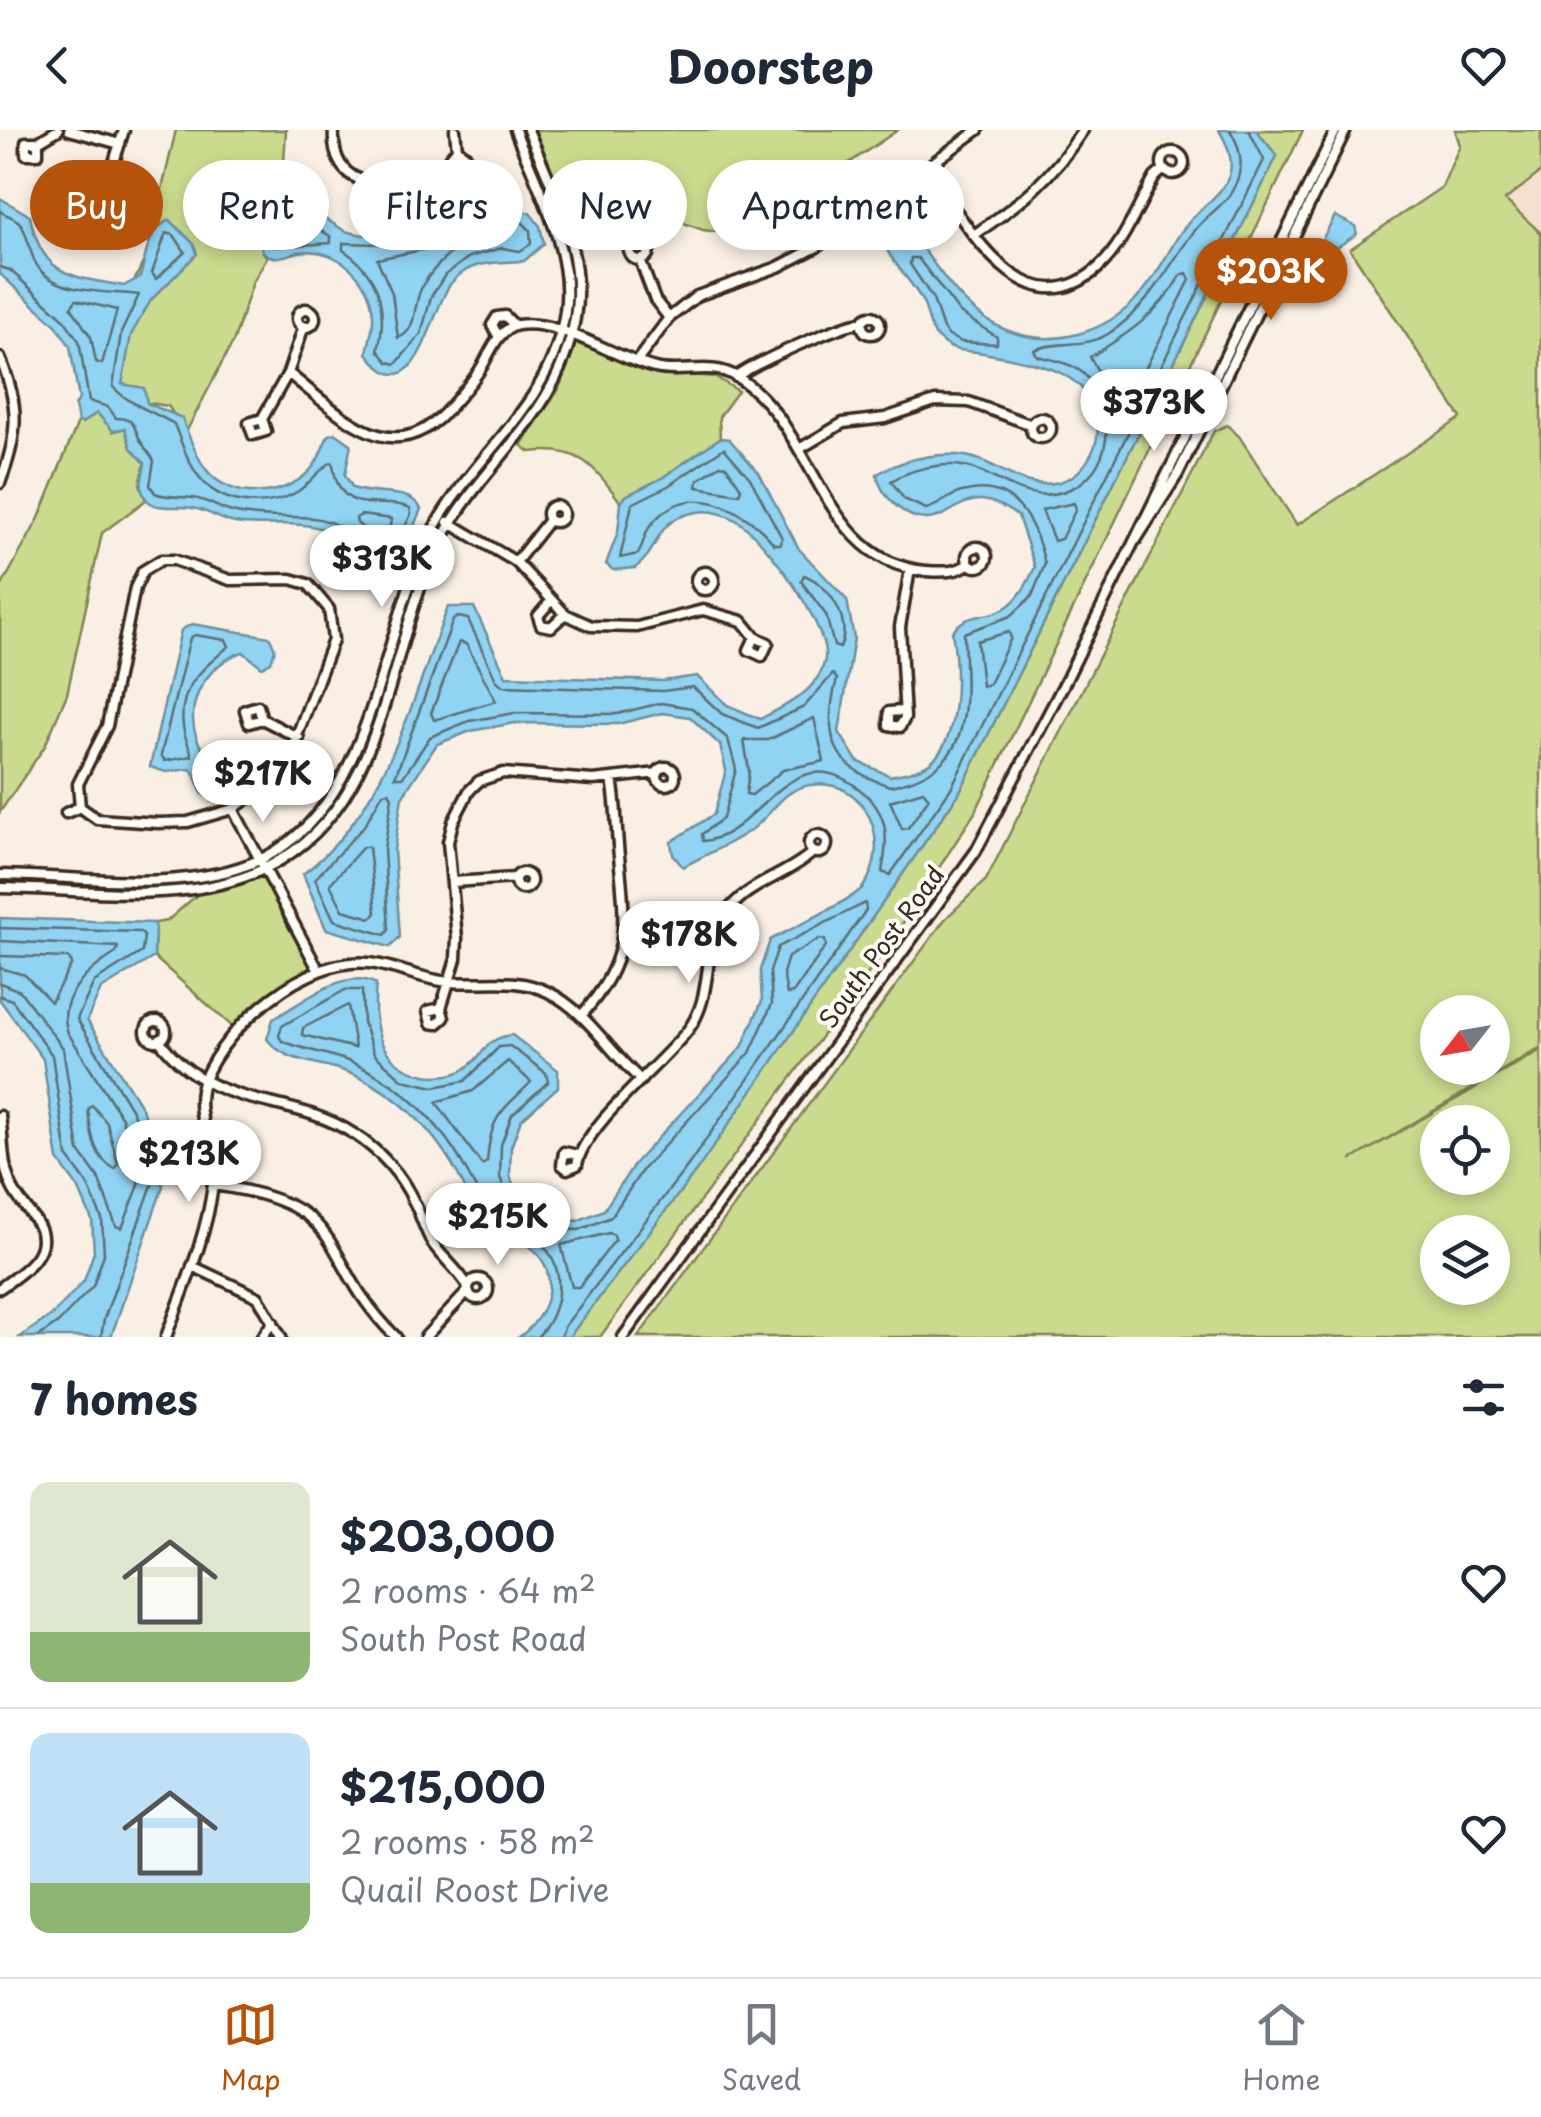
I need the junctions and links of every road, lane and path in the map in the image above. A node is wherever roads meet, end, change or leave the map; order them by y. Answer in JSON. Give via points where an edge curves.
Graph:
{"nodes":[{"id":1,"x":58,"y":130,"type":"edge"},
{"id":2,"x":70,"y":130,"type":"edge"},
{"id":3,"x":124,"y":130,"type":"edge"},
{"id":4,"x":334,"y":130,"type":"edge"},
{"id":5,"x":455,"y":130,"type":"edge"},
{"id":6,"x":515,"y":130,"type":"edge"},
{"id":7,"x":528,"y":130,"type":"edge"},
{"id":8,"x":978,"y":130,"type":"edge"},
{"id":9,"x":1083,"y":130,"type":"edge"},
{"id":10,"x":1336,"y":130,"type":"edge"},
{"id":11,"x":1346,"y":130,"type":"edge"},
{"id":12,"x":38,"y":142,"type":"dead end"},
{"id":13,"x":120,"y":144,"type":"junction"},
{"id":14,"x":457,"y":149,"type":"junction"},
{"id":15,"x":115,"y":160,"type":"edge"},
{"id":16,"x":449,"y":160,"type":"edge"},
{"id":17,"x":465,"y":160,"type":"edge"},
{"id":18,"x":938,"y":160,"type":"edge"},
{"id":19,"x":1164,"y":169,"type":"dead end"},
{"id":20,"x":349,"y":173,"type":"edge"},
{"id":21,"x":964,"y":221,"type":"edge"},
{"id":22,"x":974,"y":235,"type":"junction"},
{"id":23,"x":811,"y":250,"type":"edge"},
{"id":24,"x":640,"y":260,"type":"dead end"},
{"id":25,"x":669,"y":318,"type":"junction"},
{"id":26,"x":862,"y":322,"type":"dead end"},
{"id":27,"x":304,"y":326,"type":"dead end"},
{"id":28,"x":514,"y":326,"type":"junction"},
{"id":29,"x":561,"y":332,"type":"junction"},
{"id":30,"x":500,"y":336,"type":"junction"},
{"id":31,"x":571,"y":336,"type":"junction"},
{"id":32,"x":0,"y":358,"type":"edge"},
{"id":33,"x":637,"y":361,"type":"junction"},
{"id":34,"x":1215,"y":372,"type":"junction"},
{"id":35,"x":288,"y":373,"type":"junction"},
{"id":36,"x":736,"y":376,"type":"junction"},
{"id":37,"x":1225,"y":377,"type":"junction"},
{"id":38,"x":262,"y":419,"type":"dead end"},
{"id":39,"x":1032,"y":425,"type":"dead end"},
{"id":40,"x":801,"y":448,"type":"junction"},
{"id":41,"x":0,"y":483,"type":"edge"},
{"id":42,"x":440,"y":517,"type":"junction"},
{"id":43,"x":549,"y":520,"type":"dead end"},
{"id":44,"x":451,"y":524,"type":"junction"},
{"id":45,"x":1128,"y":552,"type":"junction"},
{"id":46,"x":516,"y":562,"type":"junction"},
{"id":47,"x":969,"y":563,"type":"dead end"},
{"id":48,"x":910,"y":569,"type":"junction"},
{"id":49,"x":704,"y":590,"type":"dead end"},
{"id":50,"x":551,"y":601,"type":"junction"},
{"id":51,"x":704,"y":610,"type":"junction"},
{"id":52,"x":565,"y":614,"type":"junction"},
{"id":53,"x":755,"y":638,"type":"dead end"},
{"id":54,"x":902,"y":711,"type":"dead end"},
{"id":55,"x":262,"y":719,"type":"dead end"},
{"id":56,"x":299,"y":738,"type":"junction"},
{"id":57,"x":658,"y":773,"type":"dead end"},
{"id":58,"x":612,"y":779,"type":"junction"},
{"id":59,"x":80,"y":806,"type":"junction"},
{"id":60,"x":233,"y":809,"type":"junction"},
{"id":61,"x":66,"y":813,"type":"dead end"},
{"id":62,"x":813,"y":852,"type":"dead end"},
{"id":63,"x":262,"y":863,"type":"junction"},
{"id":64,"x":0,"y":875,"type":"edge"},
{"id":65,"x":515,"y":878,"type":"dead end"},
{"id":66,"x":453,"y":882,"type":"junction"},
{"id":67,"x":0,"y":888,"type":"edge"},
{"id":68,"x":319,"y":972,"type":"junction"},
{"id":69,"x":449,"y":982,"type":"junction"},
{"id":70,"x":440,"y":1008,"type":"dead end"},
{"id":71,"x":582,"y":1016,"type":"junction"},
{"id":72,"x":158,"y":1040,"type":"dead end"},
{"id":73,"x":641,"y":1080,"type":"junction"},
{"id":74,"x":204,"y":1081,"type":"junction"},
{"id":75,"x":0,"y":1116,"type":"edge"},
{"id":76,"x":577,"y":1155,"type":"dead end"},
{"id":77,"x":3,"y":1175,"type":"edge"},
{"id":78,"x":213,"y":1185,"type":"junction"},
{"id":79,"x":192,"y":1266,"type":"junction"},
{"id":80,"x":0,"y":1288,"type":"edge"},
{"id":81,"x":273,"y":1322,"type":"junction"},
{"id":82,"x":166,"y":1337,"type":"edge"},
{"id":83,"x":262,"y":1337,"type":"edge"},
{"id":84,"x":281,"y":1337,"type":"edge"},
{"id":85,"x":396,"y":1337,"type":"edge"},
{"id":86,"x":425,"y":1337,"type":"edge"},
{"id":87,"x":623,"y":1337,"type":"edge"}],
"edges":[{"from":1,"to":12,"type":"street"},
{"from":2,"to":13,"type":"street"},
{"from":3,"to":13,"type":"street"},
{"from":4,"to":20,"type":"street","via":[[334,154]]},
{"from":5,"to":14,"type":"street"},
{"from":6,"to":29,"type":"street","via":[[563,260]]},
{"from":7,"to":31,"type":"street","via":[[572,244],[578,280]]},
{"from":8,"to":18,"type":"street"},
{"from":9,"to":22,"type":"street","via":[[1028,198]]},
{"from":10,"to":34,"type":"street","name":"South Post Road"},
{"from":11,"to":37,"type":"street","name":"South Post Road"},
{"from":13,"to":15,"type":"street"},
{"from":14,"to":16,"type":"street"},
{"from":14,"to":17,"type":"street"},
{"from":19,"to":22,"type":"street","via":[[1112,253],[1080,280],[1055,286],[1016,278],[996,266]]},
{"from":21,"to":22,"type":"street"},
{"from":23,"to":25,"type":"street","via":[[697,296]]},
{"from":24,"to":25,"type":"street"},
{"from":25,"to":33,"type":"street"},
{"from":26,"to":36,"type":"street"},
{"from":27,"to":35,"type":"street"},
{"from":28,"to":29,"type":"street"},
{"from":28,"to":30,"type":"street"},
{"from":28,"to":30,"type":"street","via":[[497,317],[492,324]]},
{"from":29,"to":31,"type":"street"},
{"from":29,"to":42,"type":"street","via":[[533,398]]},
{"from":30,"to":35,"type":"street","via":[[478,375],[428,431],[399,440],[368,432]]},
{"from":31,"to":33,"type":"street"},
{"from":31,"to":44,"type":"street","via":[[552,390]]},
{"from":32,"to":41,"type":"street","via":[[17,404]]},
{"from":33,"to":36,"type":"street"},
{"from":34,"to":37,"type":"street"},
{"from":34,"to":45,"type":"street","name":"South Post Road"},
{"from":35,"to":38,"type":"street"},
{"from":36,"to":40,"type":"street","via":[[781,418]]},
{"from":37,"to":45,"type":"street","name":"South Post Road","via":[[1178,474]]},
{"from":39,"to":40,"type":"street","via":[[968,402],[935,400],[885,418],[843,423]]},
{"from":40,"to":48,"type":"street","via":[[844,526],[874,552]]},
{"from":42,"to":44,"type":"street"},
{"from":42,"to":63,"type":"street","via":[[408,588],[346,771],[326,806]]},
{"from":43,"to":46,"type":"street"},
{"from":44,"to":46,"type":"street"},
{"from":44,"to":63,"type":"street","via":[[426,572],[358,775],[311,837]]},
{"from":45,"to":87,"type":"street","name":"South Post Road","via":[[976,850]]},
{"from":46,"to":50,"type":"street"},
{"from":47,"to":48,"type":"street","via":[[955,570]]},
{"from":48,"to":54,"type":"street","via":[[900,627]]},
{"from":49,"to":51,"type":"street"},
{"from":50,"to":52,"type":"street"},
{"from":50,"to":52,"type":"street","via":[[538,616],[541,625],[551,627]]},
{"from":51,"to":52,"type":"street","via":[[614,629]]},
{"from":51,"to":53,"type":"street","via":[[742,621]]},
{"from":55,"to":56,"type":"street"},
{"from":56,"to":59,"type":"street","via":[[333,640],[320,595],[291,579],[230,580],[161,560],[142,571],[136,588],[108,726],[78,784]]},
{"from":56,"to":60,"type":"street","via":[[258,792]]},
{"from":57,"to":58,"type":"street"},
{"from":58,"to":66,"type":"street","via":[[503,773],[479,781],[453,822]]},
{"from":58,"to":71,"type":"street","via":[[624,936],[602,992]]},
{"from":59,"to":60,"type":"street","via":[[96,820],[158,824]]},
{"from":59,"to":61,"type":"street"},
{"from":60,"to":63,"type":"street"},
{"from":62,"to":73,"type":"street","via":[[748,891],[720,920],[701,1009]]},
{"from":63,"to":64,"type":"street","via":[[164,880]]},
{"from":63,"to":67,"type":"street","via":[[207,886]]},
{"from":63,"to":68,"type":"street"},
{"from":65,"to":66,"type":"street"},
{"from":66,"to":69,"type":"street","via":[[457,938]]},
{"from":68,"to":69,"type":"street","via":[[369,963]]},
{"from":68,"to":74,"type":"street","via":[[250,1012],[219,1048]]},
{"from":69,"to":70,"type":"street"},
{"from":69,"to":71,"type":"street","via":[[532,985]]},
{"from":71,"to":73,"type":"street"},
{"from":72,"to":74,"type":"street"},
{"from":73,"to":76,"type":"street"},
{"from":74,"to":78,"type":"street","via":[[199,1107]]},
{"from":74,"to":86,"type":"street","via":[[353,1133],[401,1178],[431,1240],[468,1291]]},
{"from":75,"to":77,"type":"street"},
{"from":77,"to":80,"type":"street","via":[[37,1222],[42,1244],[38,1257]]},
{"from":78,"to":79,"type":"street"},
{"from":78,"to":85,"type":"street","via":[[274,1197],[309,1214],[338,1249],[364,1301]]},
{"from":79,"to":81,"type":"street","via":[[258,1296]]},
{"from":79,"to":82,"type":"street"},
{"from":81,"to":83,"type":"street"},
{"from":81,"to":84,"type":"street"}]}
